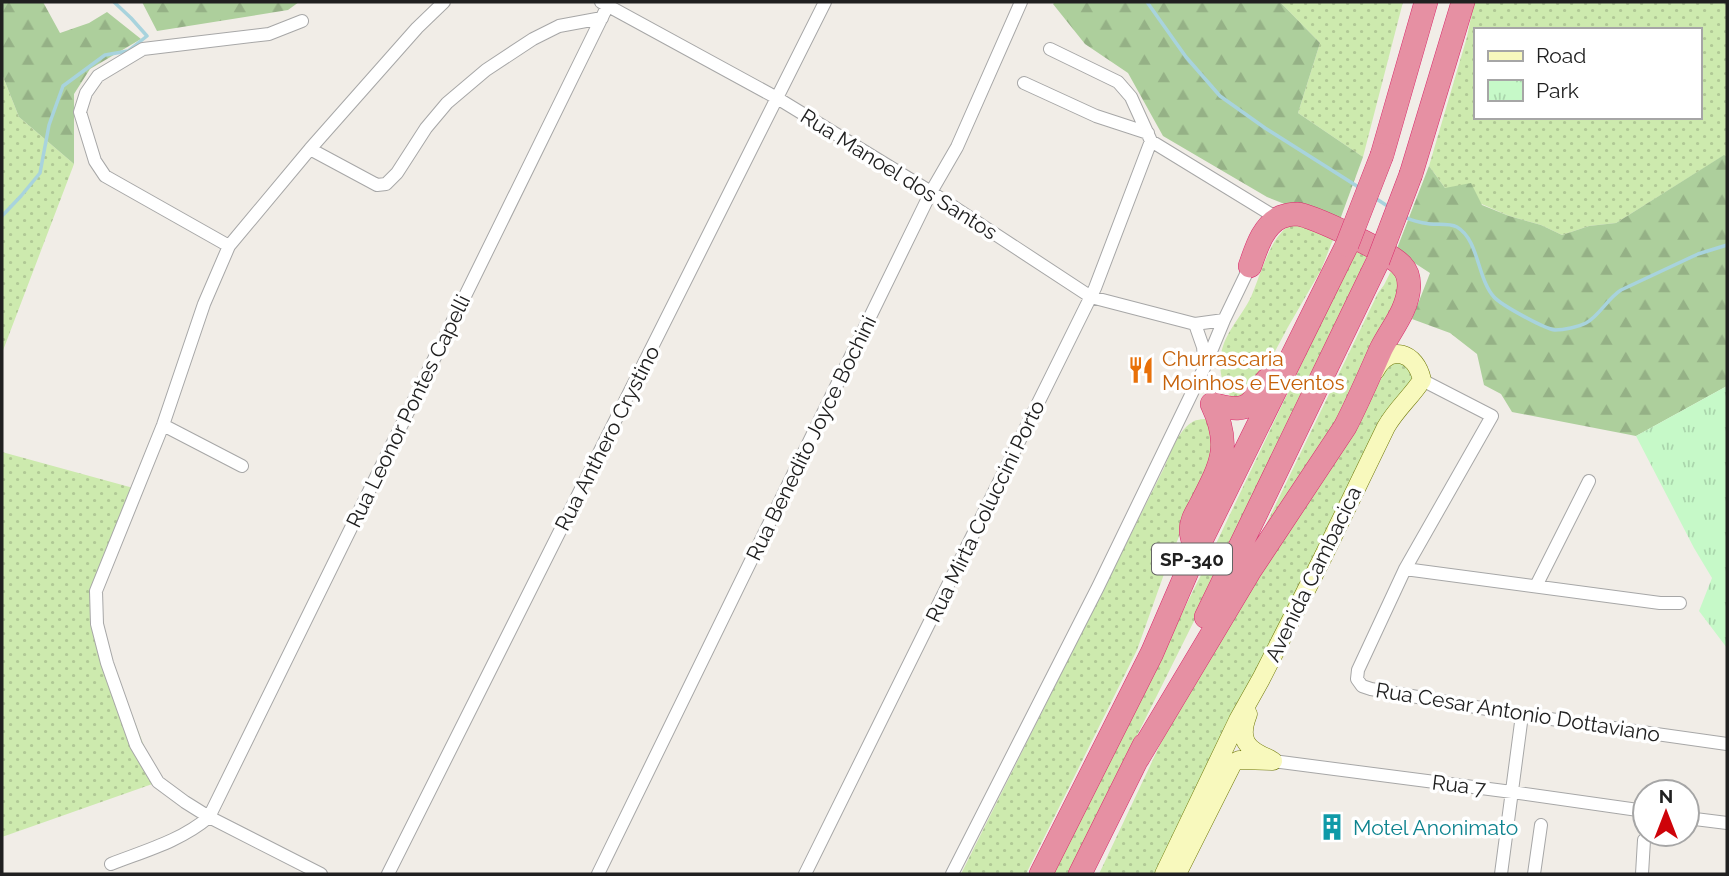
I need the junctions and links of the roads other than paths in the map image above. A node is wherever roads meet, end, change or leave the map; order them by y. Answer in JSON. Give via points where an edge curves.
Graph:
{"nodes":[{"id":1,"x":444,"y":2,"type":"edge"},
{"id":2,"x":825,"y":2,"type":"edge"},
{"id":3,"x":1021,"y":2,"type":"edge"},
{"id":4,"x":1426,"y":2,"type":"edge"},
{"id":5,"x":1463,"y":2,"type":"edge"},
{"id":6,"x":605,"y":3,"type":"edge"},
{"id":7,"x":602,"y":18,"type":"junction"},
{"id":8,"x":302,"y":21,"type":"dead end"},
{"id":9,"x":1050,"y":49,"type":"dead end"},
{"id":10,"x":1024,"y":83,"type":"dead end"},
{"id":11,"x":777,"y":98,"type":"junction"},
{"id":12,"x":1150,"y":137,"type":"junction"},
{"id":13,"x":310,"y":149,"type":"junction"},
{"id":14,"x":931,"y":192,"type":"junction"},
{"id":15,"x":1277,"y":218,"type":"junction"},
{"id":16,"x":229,"y":246,"type":"junction"},
{"id":17,"x":1250,"y":266,"type":"joint"},
{"id":18,"x":1091,"y":297,"type":"junction"},
{"id":19,"x":1224,"y":320,"type":"junction"},
{"id":20,"x":1195,"y":324,"type":"junction"},
{"id":21,"x":1205,"y":366,"type":"junction"},
{"id":22,"x":1283,"y":374,"type":"junction"},
{"id":23,"x":1422,"y":380,"type":"junction"},
{"id":24,"x":1193,"y":390,"type":"junction"},
{"id":25,"x":1212,"y":404,"type":"junction"},
{"id":26,"x":1355,"y":408,"type":"junction"},
{"id":27,"x":163,"y":425,"type":"junction"},
{"id":28,"x":242,"y":466,"type":"dead end"},
{"id":29,"x":1589,"y":481,"type":"dead end"},
{"id":30,"x":1195,"y":551,"type":"junction"},
{"id":31,"x":1405,"y":569,"type":"junction"},
{"id":32,"x":1536,"y":586,"type":"junction"},
{"id":33,"x":1680,"y":603,"type":"dead end"},
{"id":34,"x":1261,"y":679,"type":"junction"},
{"id":35,"x":1521,"y":715,"type":"junction"},
{"id":36,"x":1727,"y":744,"type":"edge"},
{"id":37,"x":1138,"y":758,"type":"junction"},
{"id":38,"x":1273,"y":761,"type":"junction"},
{"id":39,"x":1511,"y":792,"type":"junction"},
{"id":40,"x":1631,"y":809,"type":"edge"},
{"id":41,"x":209,"y":817,"type":"junction"},
{"id":42,"x":1701,"y":820,"type":"edge"},
{"id":43,"x":1727,"y":823,"type":"edge"},
{"id":44,"x":1541,"y":825,"type":"dead end"},
{"id":45,"x":1644,"y":848,"type":"edge"},
{"id":46,"x":111,"y":864,"type":"dead end"},
{"id":47,"x":321,"y":874,"type":"edge"},
{"id":48,"x":388,"y":874,"type":"edge"},
{"id":49,"x":598,"y":874,"type":"edge"},
{"id":50,"x":805,"y":874,"type":"edge"},
{"id":51,"x":952,"y":874,"type":"edge"},
{"id":52,"x":1041,"y":874,"type":"edge"},
{"id":53,"x":1080,"y":874,"type":"edge"},
{"id":54,"x":1164,"y":874,"type":"edge"},
{"id":55,"x":1177,"y":874,"type":"edge"},
{"id":56,"x":1501,"y":874,"type":"edge"},
{"id":57,"x":1534,"y":874,"type":"edge"},
{"id":58,"x":1642,"y":874,"type":"edge"}],
"edges":[{"from":1,"to":13,"type":"street"},
{"from":2,"to":11,"type":"street","name":"Rua Anthero Crystino"},
{"from":3,"to":14,"type":"street","name":"Rua Benedito Joyce Bochini","via":[[957,147]]},
{"from":4,"to":22,"type":"highway","number":"SP-340","bridge":true,"via":[[1382,155],[1347,245]]},
{"from":5,"to":37,"type":"highway","number":"SP-340","bridge":true,"via":[[1411,174],[1378,261]]},
{"from":6,"to":7,"type":"street","name":"Rua Leonor Pontes Capelli"},
{"from":6,"to":11,"type":"street","name":"Rua Manoel dos Santos"},
{"from":7,"to":13,"type":"street","via":[[559,26],[486,70],[447,103],[386,184],[377,185]]},
{"from":7,"to":41,"type":"street","name":"Rua Leonor Pontes Capelli"},
{"from":8,"to":16,"type":"street","via":[[270,34],[143,49],[98,76],[86,93],[80,112],[95,161],[105,176]]},
{"from":9,"to":12,"type":"street","via":[[1124,87]]},
{"from":10,"to":12,"type":"street"},
{"from":11,"to":14,"type":"street","name":"Rua Manoel dos Santos"},
{"from":11,"to":48,"type":"street","name":"Rua Anthero Crystino"},
{"from":12,"to":15,"type":"street"},
{"from":12,"to":18,"type":"street","name":"Rua Mirta Coluccini Porto"},
{"from":13,"to":16,"type":"street"},
{"from":14,"to":18,"type":"street","name":"Rua Manoel dos Santos"},
{"from":14,"to":49,"type":"street","name":"Rua Benedito Joyce Bochini"},
{"from":15,"to":17,"type":"highway","via":[[1260,239]]},
{"from":15,"to":26,"type":"highway","via":[[1306,216],[1394,258],[1407,274],[1407,299]]},
{"from":16,"to":27,"type":"street"},
{"from":17,"to":19,"type":"street"},
{"from":18,"to":20,"type":"street","name":"Rua Manoel dos Santos"},
{"from":18,"to":50,"type":"street","name":"Rua Mirta Coluccini Porto"},
{"from":19,"to":20,"type":"street","name":"Rua Manoel dos Santos"},
{"from":19,"to":21,"type":"street"},
{"from":20,"to":21,"type":"street"},
{"from":21,"to":24,"type":"street"},
{"from":22,"to":25,"type":"highway","via":[[1268,379],[1252,403],[1243,408]]},
{"from":22,"to":30,"type":"highway","number":"SP-340"},
{"from":23,"to":26,"type":"street","via":[[1410,358],[1387,356]]},
{"from":23,"to":31,"type":"street","name":"Rua Cesar Antonio Dottaviano","via":[[1493,416]]},
{"from":23,"to":34,"type":"street","name":"Avenida Cambacica","via":[[1386,427]]},
{"from":24,"to":25,"type":"street"},
{"from":24,"to":51,"type":"street"},
{"from":25,"to":30,"type":"highway","via":[[1223,436],[1222,456],[1192,521]]},
{"from":26,"to":37,"type":"highway","via":[[1249,572]]},
{"from":27,"to":28,"type":"street"},
{"from":27,"to":41,"type":"street","via":[[96,591],[97,624],[136,745],[158,782]]},
{"from":29,"to":32,"type":"street"},
{"from":30,"to":52,"type":"highway","number":"SP-340","via":[[1152,653]]},
{"from":31,"to":32,"type":"street"},
{"from":31,"to":35,"type":"street","name":"Rua Cesar Antonio Dottaviano","via":[[1358,670],[1362,686]]},
{"from":32,"to":33,"type":"street"},
{"from":34,"to":38,"type":"street","via":[[1244,737],[1254,752]]},
{"from":34,"to":54,"type":"street","name":"Avenida Cambacica"},
{"from":35,"to":36,"type":"street","name":"Rua Cesar Antonio Dottaviano"},
{"from":35,"to":39,"type":"street"},
{"from":37,"to":53,"type":"highway","number":"SP-340"},
{"from":38,"to":39,"type":"street","name":"Rua 7"},
{"from":38,"to":55,"type":"street","via":[[1233,763]]},
{"from":39,"to":40,"type":"street","name":"Rua 7"},
{"from":39,"to":56,"type":"street"},
{"from":41,"to":46,"type":"street","via":[[185,834]]},
{"from":41,"to":47,"type":"street"},
{"from":42,"to":43,"type":"street"},
{"from":44,"to":57,"type":"street"},
{"from":45,"to":58,"type":"street"}]}
